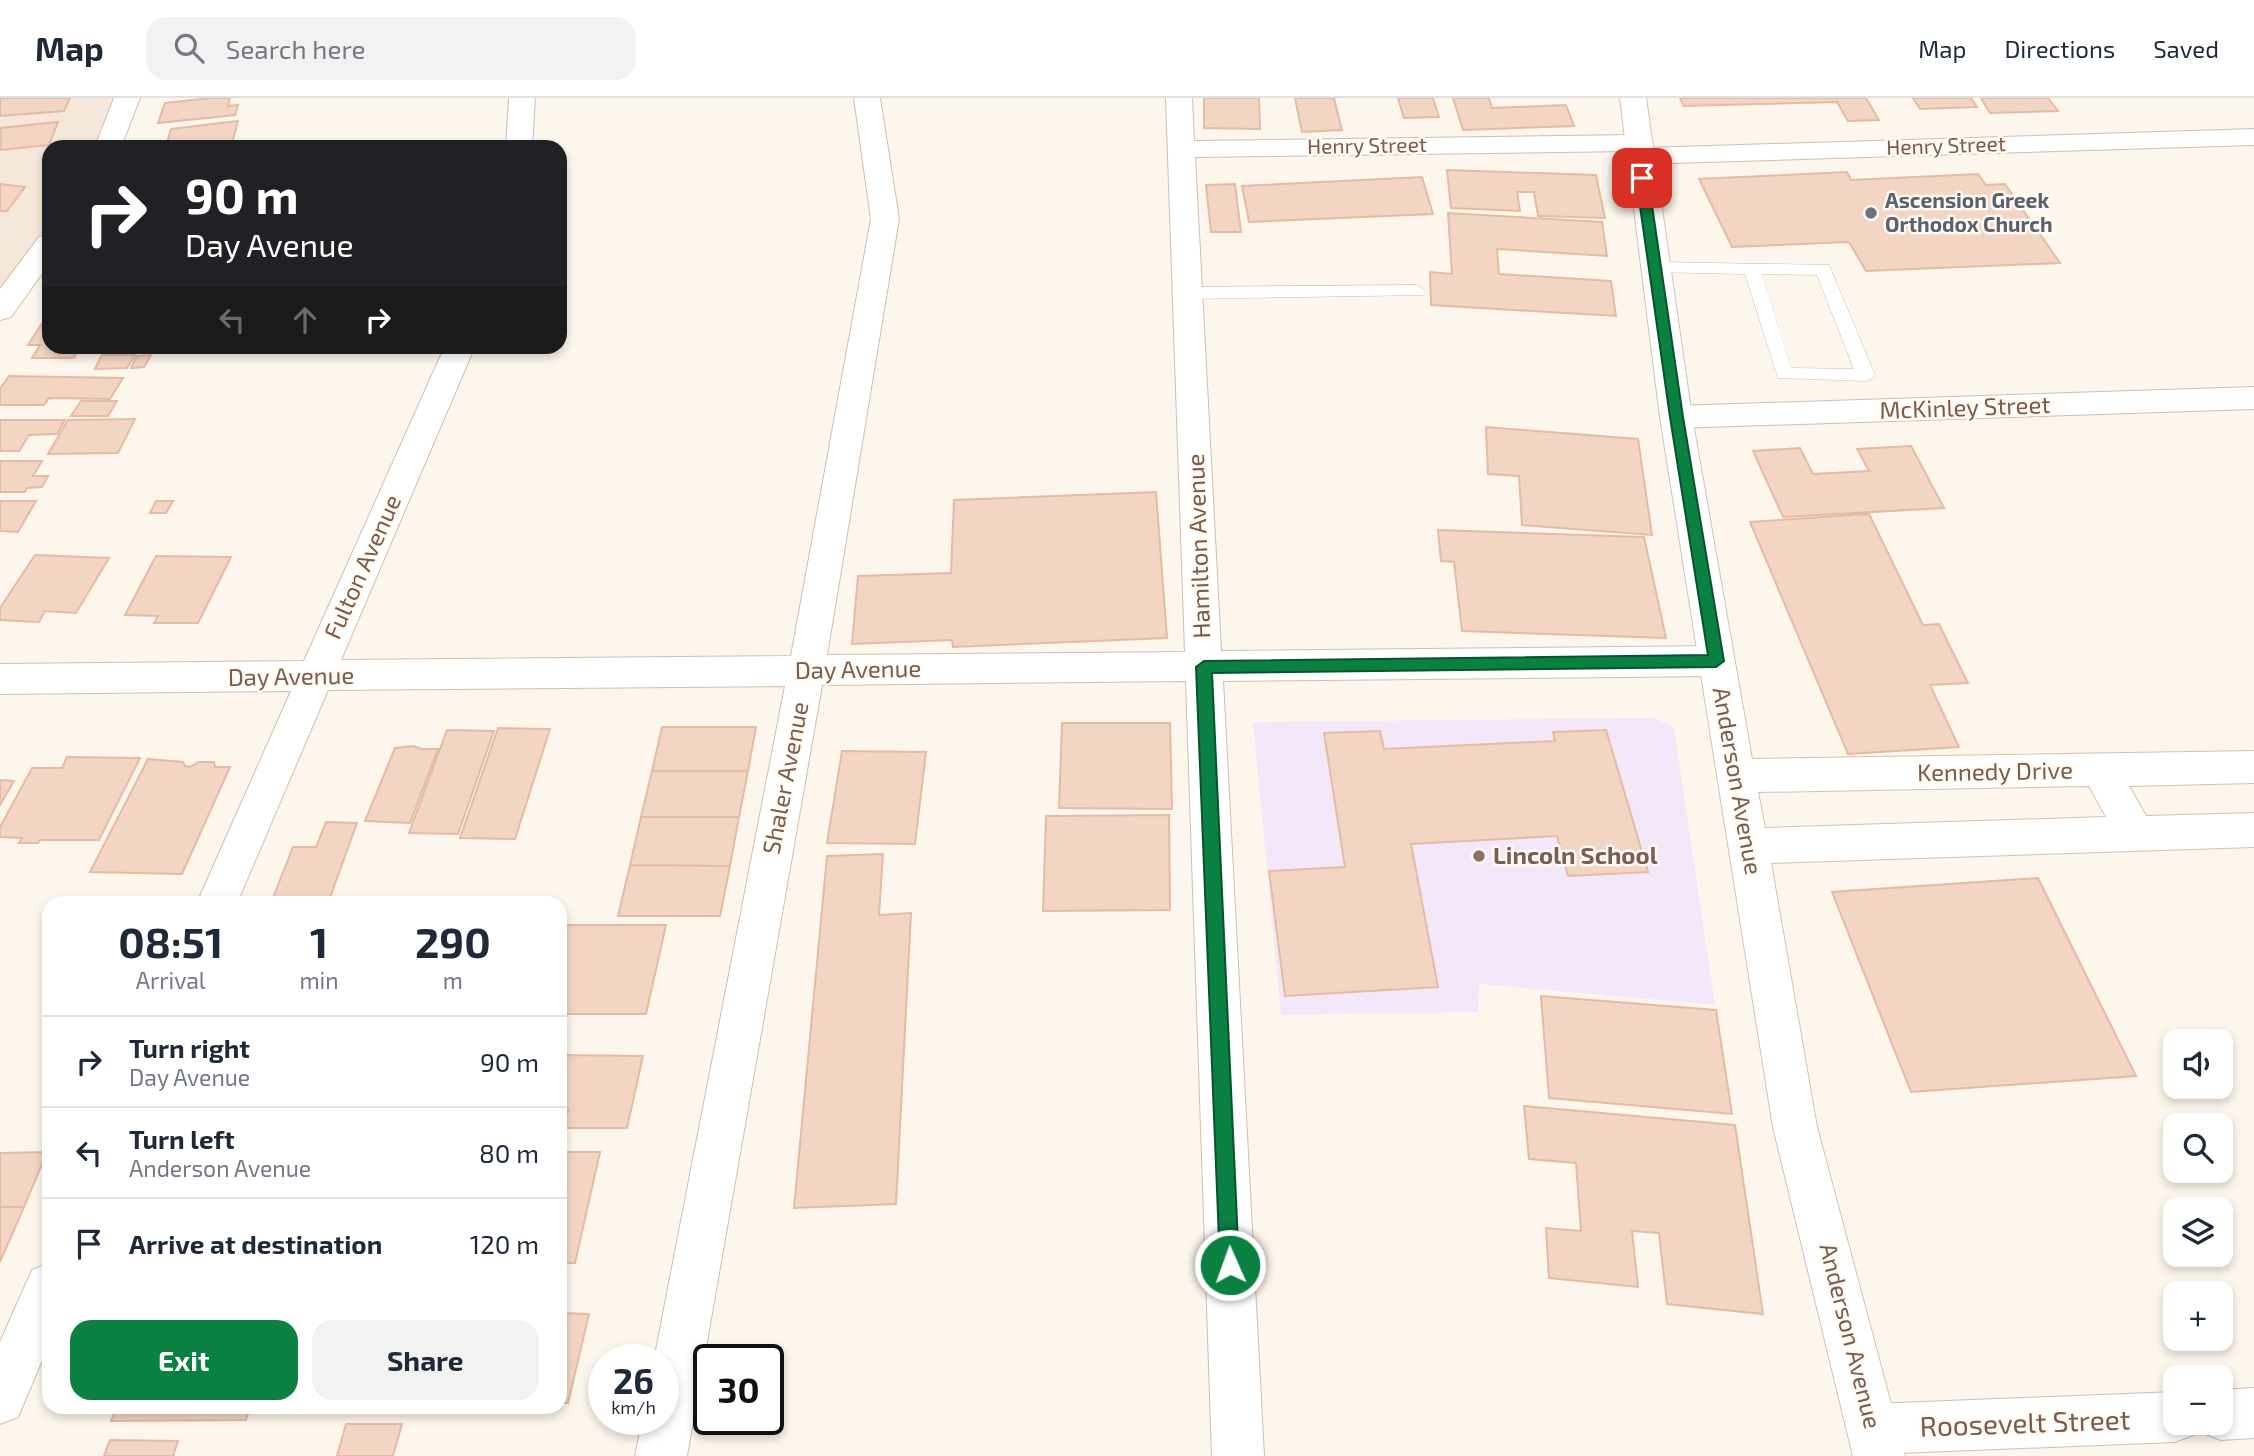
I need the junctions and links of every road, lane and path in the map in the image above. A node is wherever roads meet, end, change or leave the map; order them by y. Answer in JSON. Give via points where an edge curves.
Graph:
{"nodes":[{"id":1,"x":127,"y":98,"type":"edge"},
{"id":2,"x":522,"y":98,"type":"edge"},
{"id":3,"x":867,"y":98,"type":"edge"},
{"id":4,"x":1179,"y":98,"type":"edge"},
{"id":5,"x":1633,"y":98,"type":"edge"},
{"id":6,"x":2254,"y":137,"type":"edge"},
{"id":7,"x":111,"y":140,"type":"edge"},
{"id":8,"x":519,"y":140,"type":"edge"},
{"id":9,"x":1181,"y":149,"type":"junction"},
{"id":10,"x":1638,"y":149,"type":"junction"},
{"id":11,"x":42,"y":253,"type":"edge"},
{"id":12,"x":1655,"y":268,"type":"junction"},
{"id":13,"x":1752,"y":270,"type":"junction"},
{"id":14,"x":1417,"y":291,"type":"dead end"},
{"id":15,"x":1188,"y":293,"type":"junction"},
{"id":16,"x":0,"y":310,"type":"edge"},
{"id":17,"x":457,"y":354,"type":"edge"},
{"id":18,"x":2254,"y":398,"type":"edge"},
{"id":19,"x":1676,"y":417,"type":"junction"},
{"id":20,"x":1716,"y":661,"type":"junction"},
{"id":21,"x":1204,"y":667,"type":"junction"},
{"id":22,"x":806,"y":671,"type":"junction"},
{"id":23,"x":316,"y":676,"type":"junction"},
{"id":24,"x":0,"y":679,"type":"edge"},
{"id":25,"x":2254,"y":768,"type":"edge"},
{"id":26,"x":2100,"y":770,"type":"junction"},
{"id":27,"x":1736,"y":776,"type":"junction"},
{"id":28,"x":2254,"y":830,"type":"edge"},
{"id":29,"x":2135,"y":832,"type":"junction"},
{"id":30,"x":1748,"y":846,"type":"junction"},
{"id":31,"x":220,"y":896,"type":"edge"},
{"id":32,"x":42,"y":1303,"type":"edge"},
{"id":33,"x":0,"y":1399,"type":"edge"},
{"id":34,"x":2254,"y":1413,"type":"edge"},
{"id":35,"x":2233,"y":1414,"type":"edge"},
{"id":36,"x":2163,"y":1417,"type":"edge"},
{"id":37,"x":1877,"y":1442,"type":"edge"},
{"id":38,"x":661,"y":1456,"type":"edge"},
{"id":39,"x":1238,"y":1456,"type":"edge"}],
"edges":[{"from":1,"to":7,"type":"street"},
{"from":2,"to":8,"type":"street"},
{"from":3,"to":22,"type":"street","name":"Shaler Avenue","via":[[885,219]]},
{"from":4,"to":9,"type":"street","name":"Hamilton Avenue"},
{"from":5,"to":10,"type":"street","name":"Anderson Avenue"},
{"from":6,"to":10,"type":"street","name":"Henry Street"},
{"from":9,"to":10,"type":"street","name":"Henry Street"},
{"from":9,"to":15,"type":"street","name":"Hamilton Avenue"},
{"from":10,"to":12,"type":"street","name":"Anderson Avenue"},
{"from":11,"to":16,"type":"street"},
{"from":12,"to":13,"type":"lane"},
{"from":12,"to":19,"type":"street","name":"Anderson Avenue"},
{"from":13,"to":13,"type":"lane","via":[[1784,374],[1866,375],[1824,269]]},
{"from":14,"to":15,"type":"lane"},
{"from":15,"to":21,"type":"street","name":"Hamilton Avenue"},
{"from":17,"to":23,"type":"street","name":"Fulton Avenue"},
{"from":18,"to":19,"type":"street","name":"McKinley Street"},
{"from":19,"to":20,"type":"street","name":"Anderson Avenue"},
{"from":20,"to":21,"type":"street","name":"Day Avenue"},
{"from":20,"to":27,"type":"street","name":"Anderson Avenue"},
{"from":21,"to":22,"type":"street","name":"Day Avenue"},
{"from":21,"to":39,"type":"street","name":"Hamilton Avenue"},
{"from":22,"to":23,"type":"street","name":"Day Avenue"},
{"from":22,"to":38,"type":"street","name":"Shaler Avenue"},
{"from":23,"to":24,"type":"street","name":"Day Avenue"},
{"from":23,"to":31,"type":"street","name":"Fulton Avenue"},
{"from":25,"to":26,"type":"street","name":"Kennedy Drive"},
{"from":26,"to":27,"type":"street","name":"Kennedy Drive"},
{"from":26,"to":29,"type":"street"},
{"from":27,"to":30,"type":"street","name":"Anderson Avenue"},
{"from":28,"to":29,"type":"street"},
{"from":29,"to":30,"type":"street"},
{"from":30,"to":37,"type":"street","name":"Anderson Avenue","via":[[1795,1127]]},
{"from":32,"to":33,"type":"street"},
{"from":34,"to":35,"type":"street"},
{"from":36,"to":37,"type":"street","name":"Roosevelt Street"}]}
